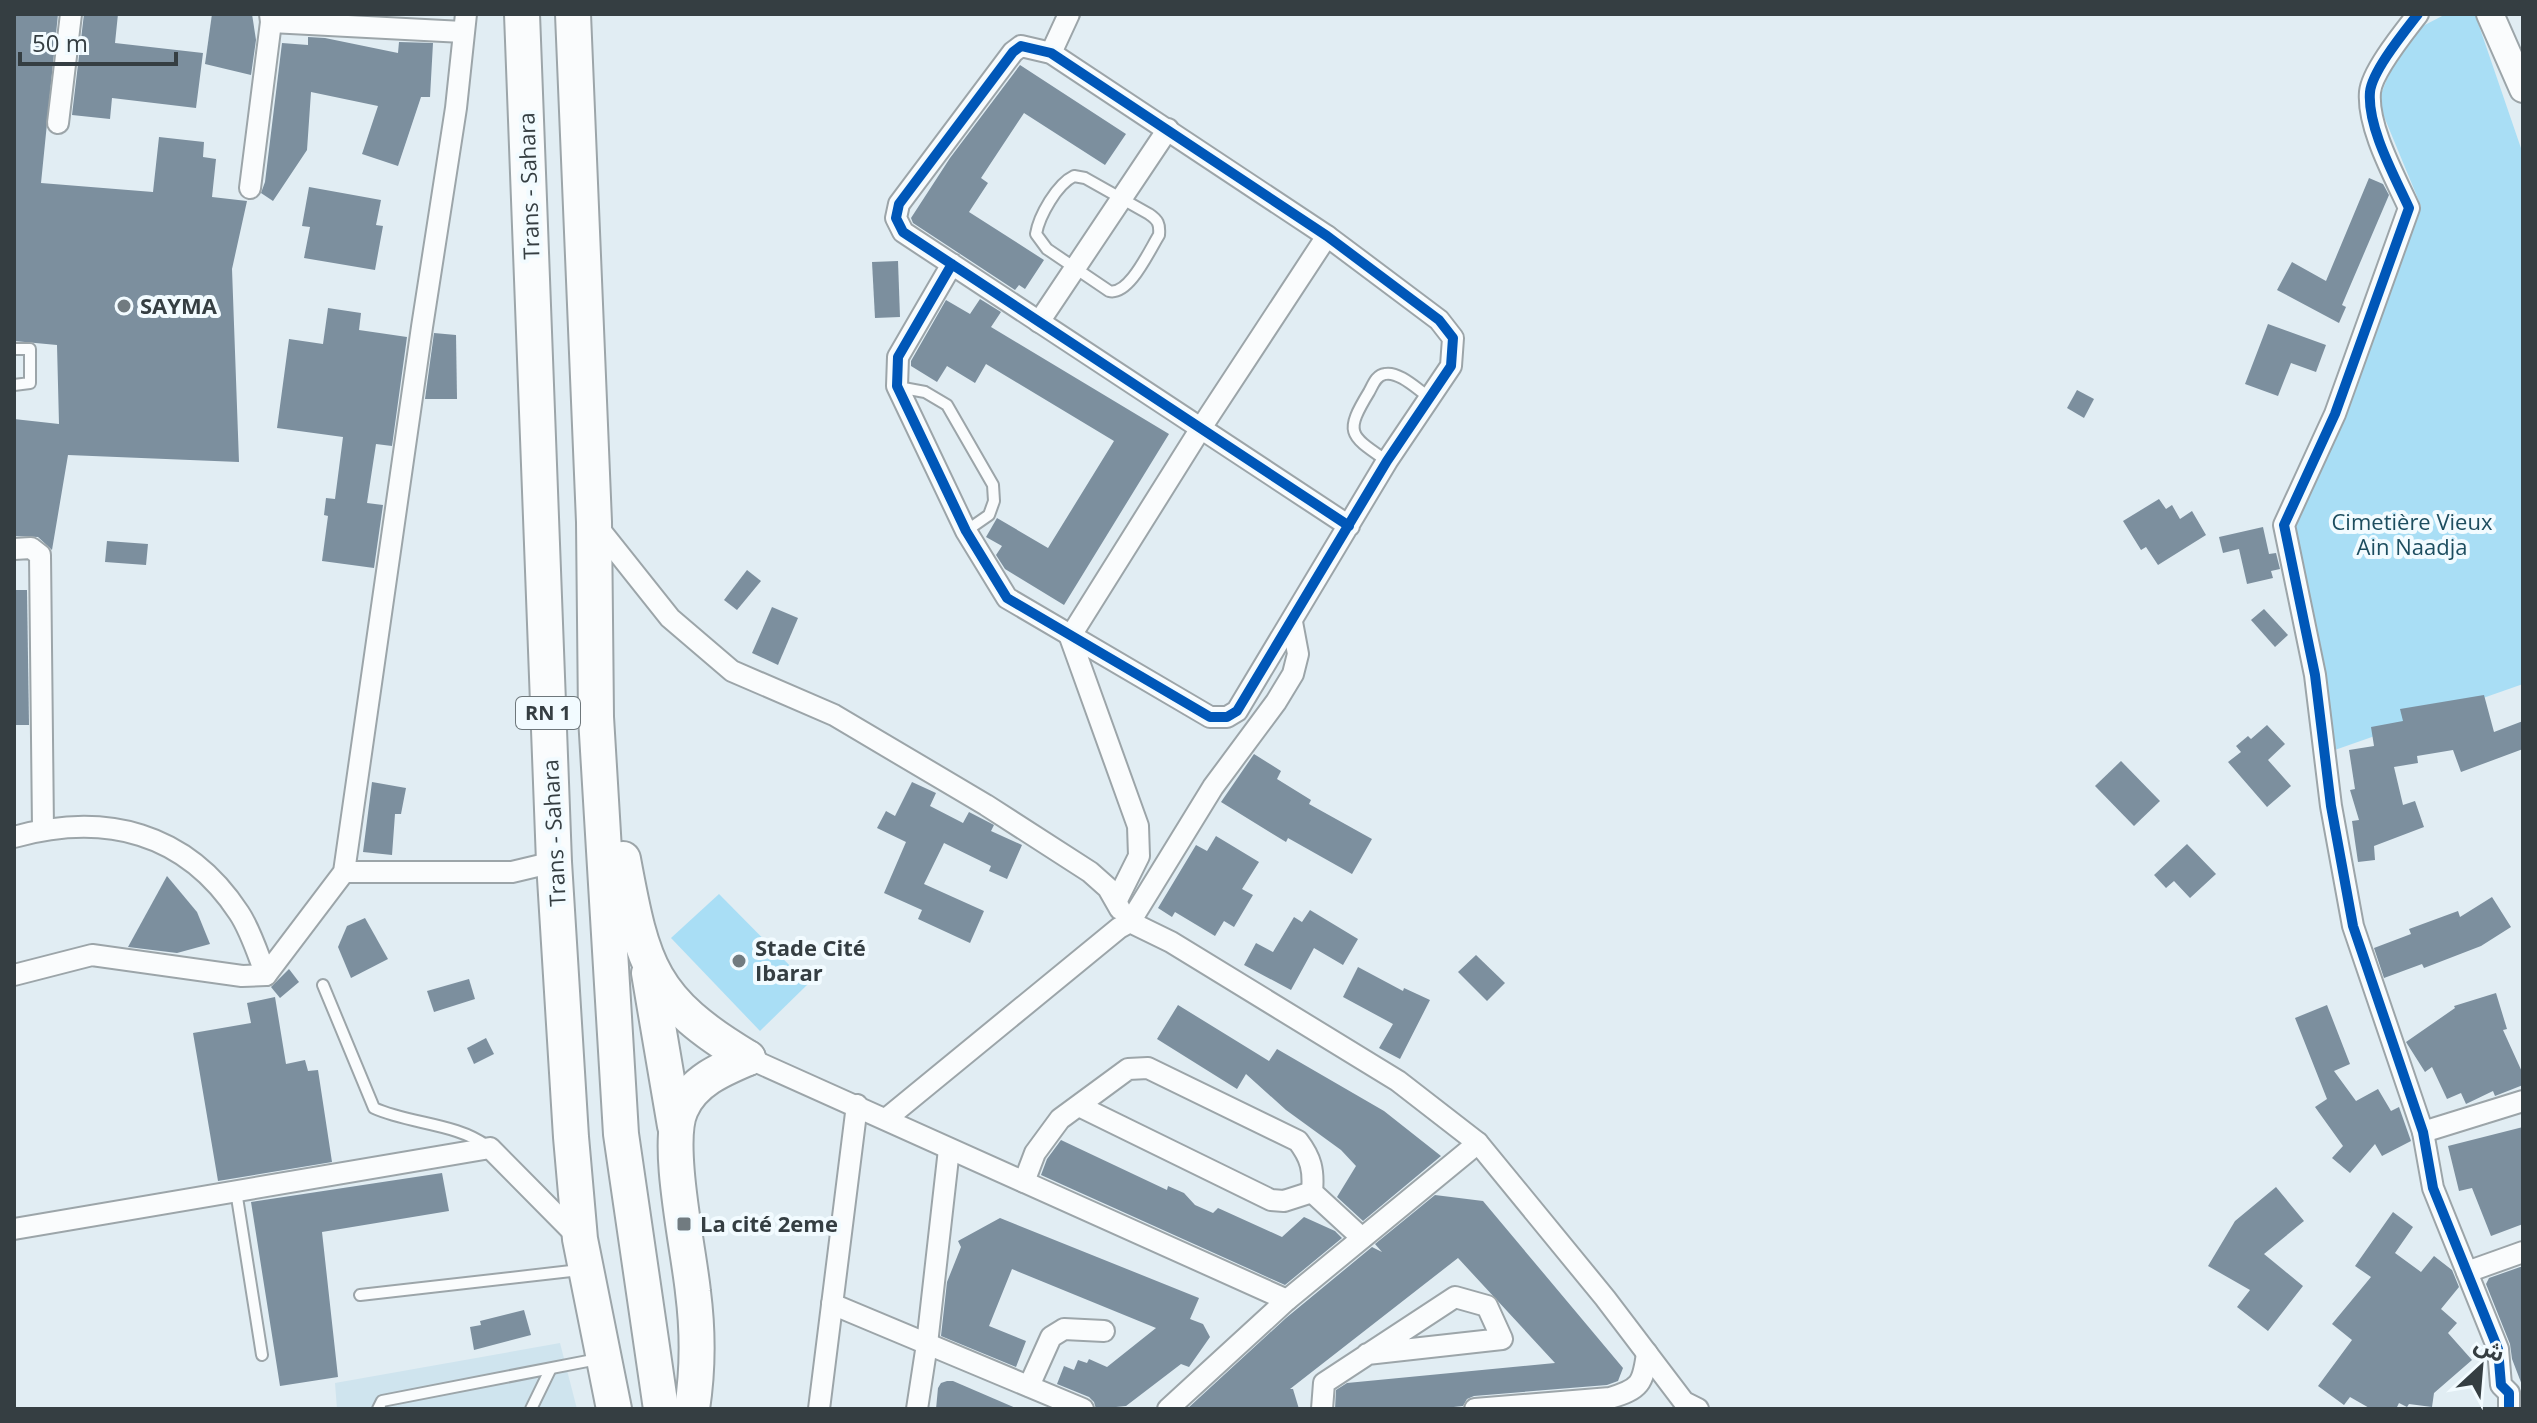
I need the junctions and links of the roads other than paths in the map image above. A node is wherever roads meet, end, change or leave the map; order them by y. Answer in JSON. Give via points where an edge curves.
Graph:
{"nodes":[{"id":1,"x":71,"y":14,"type":"edge"},
{"id":2,"x":522,"y":14,"type":"edge"},
{"id":3,"x":573,"y":14,"type":"edge"},
{"id":4,"x":1069,"y":14,"type":"edge"},
{"id":5,"x":2418,"y":14,"type":"edge"},
{"id":6,"x":2490,"y":14,"type":"edge"},
{"id":7,"x":270,"y":18,"type":"edge"},
{"id":8,"x":464,"y":23,"type":"edge"},
{"id":9,"x":1051,"y":53,"type":"junction"},
{"id":10,"x":2523,"y":89,"type":"edge"},
{"id":11,"x":58,"y":123,"type":"dead end"},
{"id":12,"x":1168,"y":129,"type":"junction"},
{"id":13,"x":250,"y":188,"type":"dead end"},
{"id":14,"x":1120,"y":198,"type":"junction"},
{"id":15,"x":1327,"y":236,"type":"junction"},
{"id":16,"x":952,"y":264,"type":"junction"},
{"id":17,"x":1074,"y":267,"type":"junction"},
{"id":18,"x":1039,"y":322,"type":"junction"},
{"id":19,"x":14,"y":349,"type":"edge"},
{"id":20,"x":14,"y":385,"type":"edge"},
{"id":21,"x":897,"y":386,"type":"junction"},
{"id":22,"x":1429,"y":397,"type":"junction"},
{"id":23,"x":1201,"y":428,"type":"junction"},
{"id":24,"x":1387,"y":461,"type":"junction"},
{"id":25,"x":594,"y":522,"type":"junction"},
{"id":26,"x":1349,"y":526,"type":"junction"},
{"id":27,"x":966,"y":531,"type":"junction"},
{"id":28,"x":14,"y":549,"type":"edge"},
{"id":29,"x":1292,"y":622,"type":"junction"},
{"id":30,"x":1070,"y":637,"type":"junction"},
{"id":31,"x":596,"y":717,"type":"junction"},
{"id":32,"x":43,"y":829,"type":"junction"},
{"id":33,"x":14,"y":837,"type":"edge"},
{"id":34,"x":554,"y":862,"type":"junction"},
{"id":35,"x":344,"y":872,"type":"junction"},
{"id":36,"x":1117,"y":900,"type":"junction"},
{"id":37,"x":1125,"y":925,"type":"junction"},
{"id":38,"x":648,"y":966,"type":"junction"},
{"id":39,"x":14,"y":975,"type":"edge"},
{"id":40,"x":266,"y":975,"type":"junction"},
{"id":41,"x":323,"y":985,"type":"dead end"},
{"id":42,"x":748,"y":1058,"type":"junction"},
{"id":43,"x":2523,"y":1101,"type":"edge"},
{"id":44,"x":857,"y":1105,"type":"junction"},
{"id":45,"x":1079,"y":1106,"type":"junction"},
{"id":46,"x":886,"y":1119,"type":"junction"},
{"id":47,"x":675,"y":1126,"type":"junction"},
{"id":48,"x":2423,"y":1132,"type":"junction"},
{"id":49,"x":1478,"y":1143,"type":"junction"},
{"id":50,"x":490,"y":1148,"type":"junction"},
{"id":51,"x":949,"y":1149,"type":"junction"},
{"id":52,"x":1024,"y":1182,"type":"junction"},
{"id":53,"x":236,"y":1191,"type":"junction"},
{"id":54,"x":1312,"y":1192,"type":"junction"},
{"id":55,"x":14,"y":1229,"type":"edge"},
{"id":56,"x":1362,"y":1238,"type":"junction"},
{"id":57,"x":2523,"y":1252,"type":"edge"},
{"id":58,"x":583,"y":1254,"type":"junction"},
{"id":59,"x":2467,"y":1272,"type":"junction"},
{"id":60,"x":360,"y":1295,"type":"dead end"},
{"id":61,"x":1287,"y":1300,"type":"junction"},
{"id":62,"x":832,"y":1304,"type":"junction"},
{"id":63,"x":1104,"y":1331,"type":"dead end"},
{"id":64,"x":927,"y":1344,"type":"junction"},
{"id":65,"x":1647,"y":1353,"type":"junction"},
{"id":66,"x":1367,"y":1354,"type":"junction"},
{"id":67,"x":262,"y":1355,"type":"dead end"},
{"id":68,"x":604,"y":1358,"type":"junction"},
{"id":69,"x":550,"y":1370,"type":"junction"},
{"id":70,"x":2523,"y":1379,"type":"edge"},
{"id":71,"x":2501,"y":1385,"type":"junction"},
{"id":72,"x":1029,"y":1386,"type":"junction"},
{"id":73,"x":1687,"y":1407,"type":"edge"},
{"id":74,"x":378,"y":1409,"type":"edge"},
{"id":75,"x":531,"y":1409,"type":"edge"},
{"id":76,"x":614,"y":1409,"type":"edge"},
{"id":77,"x":661,"y":1409,"type":"edge"},
{"id":78,"x":692,"y":1409,"type":"edge"},
{"id":79,"x":819,"y":1409,"type":"edge"},
{"id":80,"x":917,"y":1409,"type":"edge"},
{"id":81,"x":1083,"y":1409,"type":"edge"},
{"id":82,"x":1168,"y":1409,"type":"edge"},
{"id":83,"x":1322,"y":1409,"type":"edge"},
{"id":84,"x":1475,"y":1409,"type":"edge"},
{"id":85,"x":2509,"y":1409,"type":"edge"}],
"edges":[{"from":1,"to":11,"type":"street"},
{"from":2,"to":34,"type":"highway","name":"Trans - Sahara","number":"RN 1"},
{"from":3,"to":25,"type":"highway","number":"RN 1"},
{"from":4,"to":9,"type":"street"},
{"from":5,"to":48,"type":"street","via":[[2391,48],[2370,91],[2376,134],[2409,208],[2335,414],[2284,525],[2315,675],[2353,926]]},
{"from":6,"to":10,"type":"street"},
{"from":7,"to":8,"type":"street"},
{"from":7,"to":13,"type":"street"},
{"from":8,"to":35,"type":"street"},
{"from":9,"to":12,"type":"street"},
{"from":9,"to":16,"type":"street","via":[[1021,46],[1013,52],[899,204],[896,218],[903,232]]},
{"from":12,"to":14,"type":"street"},
{"from":12,"to":15,"type":"street"},
{"from":14,"to":17,"type":"street"},
{"from":14,"to":17,"type":"lane","via":[[1085,178],[1066,180],[1036,234],[1047,249]]},
{"from":14,"to":17,"type":"lane","via":[[1149,214],[1160,227],[1129,282],[1116,293]]},
{"from":15,"to":22,"type":"street","via":[[1439,320],[1453,338],[1451,366]]},
{"from":15,"to":23,"type":"street"},
{"from":16,"to":18,"type":"street"},
{"from":16,"to":21,"type":"street","via":[[898,357]]},
{"from":17,"to":18,"type":"street"},
{"from":18,"to":23,"type":"street"},
{"from":19,"to":20,"type":"lane","via":[[30,349],[30,383]]},
{"from":21,"to":27,"type":"street"},
{"from":21,"to":27,"type":"lane","via":[[925,392],[947,405],[993,485],[989,515]]},
{"from":22,"to":24,"type":"street"},
{"from":22,"to":24,"type":"lane","via":[[1394,375],[1377,377],[1352,425],[1359,442]]},
{"from":23,"to":26,"type":"street"},
{"from":23,"to":30,"type":"street"},
{"from":24,"to":26,"type":"street"},
{"from":25,"to":31,"type":"highway","number":"RN 1"},
{"from":25,"to":36,"type":"street","via":[[670,618],[732,671],[834,715],[894,750],[1090,872]]},
{"from":26,"to":29,"type":"street"},
{"from":27,"to":30,"type":"street","via":[[1007,598]]},
{"from":28,"to":32,"type":"street","via":[[31,548],[40,555]]},
{"from":29,"to":30,"type":"street","via":[[1246,699],[1227,717],[1210,717]]},
{"from":29,"to":37,"type":"street","via":[[1298,654],[1293,674]]},
{"from":30,"to":36,"type":"street","via":[[1138,826],[1139,856]]},
{"from":31,"to":38,"type":"highway"},
{"from":31,"to":77,"type":"highway","number":"RN 1","via":[[621,1134]]},
{"from":32,"to":33,"type":"street"},
{"from":32,"to":40,"type":"street","via":[[107,827],[186,855],[217,883],[241,916]]},
{"from":34,"to":35,"type":"street","via":[[512,872]]},
{"from":34,"to":58,"type":"highway","name":"Trans - Sahara","number":"RN 1"},
{"from":35,"to":40,"type":"street"},
{"from":36,"to":37,"type":"street"},
{"from":37,"to":46,"type":"street"},
{"from":37,"to":49,"type":"street","via":[[1171,942],[1398,1081]]},
{"from":38,"to":42,"type":"highway","via":[[691,1019]]},
{"from":38,"to":47,"type":"highway"},
{"from":39,"to":40,"type":"street","via":[[92,955]]},
{"from":41,"to":50,"type":"lane","via":[[374,1108],[475,1137]]},
{"from":42,"to":44,"type":"street"},
{"from":42,"to":47,"type":"highway","via":[[698,1086],[681,1107]]},
{"from":43,"to":48,"type":"street"},
{"from":44,"to":46,"type":"street"},
{"from":44,"to":62,"type":"street"},
{"from":45,"to":52,"type":"street","via":[[1060,1119],[1035,1153]]},
{"from":45,"to":54,"type":"street","via":[[1271,1200]]},
{"from":45,"to":54,"type":"street","via":[[1128,1069],[1148,1068],[1298,1141],[1309,1156]]},
{"from":46,"to":51,"type":"street"},
{"from":47,"to":78,"type":"highway","via":[[697,1334]]},
{"from":48,"to":59,"type":"street","via":[[2433,1188]]},
{"from":49,"to":56,"type":"street"},
{"from":49,"to":65,"type":"street"},
{"from":50,"to":53,"type":"street"},
{"from":50,"to":58,"type":"street"},
{"from":51,"to":52,"type":"street"},
{"from":51,"to":64,"type":"street"},
{"from":52,"to":61,"type":"street"},
{"from":53,"to":55,"type":"street"},
{"from":53,"to":67,"type":"lane"},
{"from":54,"to":56,"type":"street"},
{"from":56,"to":61,"type":"street"},
{"from":57,"to":59,"type":"street"},
{"from":58,"to":60,"type":"lane"},
{"from":58,"to":68,"type":"highway","name":"Trans - Sahara","number":"RN 1"},
{"from":59,"to":71,"type":"street","via":[[2498,1349]]},
{"from":61,"to":82,"type":"street"},
{"from":62,"to":64,"type":"street"},
{"from":62,"to":79,"type":"street"},
{"from":63,"to":72,"type":"street","via":[[1064,1329],[1051,1337]]},
{"from":64,"to":72,"type":"street"},
{"from":64,"to":80,"type":"street"},
{"from":65,"to":73,"type":"street"},
{"from":65,"to":84,"type":"street","via":[[1645,1375],[1631,1391],[1610,1398]]},
{"from":66,"to":66,"type":"street","via":[[1455,1297],[1487,1306],[1502,1339]]},
{"from":66,"to":83,"type":"street","via":[[1324,1383]]},
{"from":68,"to":69,"type":"lane"},
{"from":68,"to":76,"type":"highway","name":"Trans - Sahara","number":"RN 1"},
{"from":69,"to":74,"type":"lane","via":[[382,1401]]},
{"from":69,"to":75,"type":"lane"},
{"from":70,"to":71,"type":"street"},
{"from":71,"to":85,"type":"street","via":[[2509,1393]]},
{"from":72,"to":81,"type":"street"}]}
